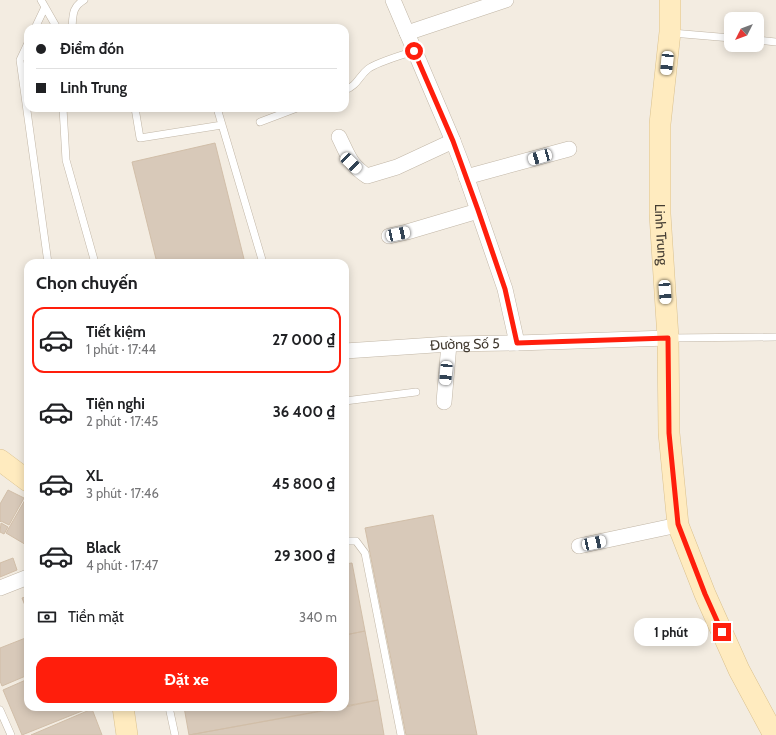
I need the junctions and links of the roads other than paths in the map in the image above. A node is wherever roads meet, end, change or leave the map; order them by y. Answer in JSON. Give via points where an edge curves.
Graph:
{"nodes":[{"id":1,"x":41,"y":0,"type":"edge"},
{"id":2,"x":84,"y":0,"type":"edge"},
{"id":3,"x":393,"y":0,"type":"edge"},
{"id":4,"x":506,"y":0,"type":"edge"},
{"id":5,"x":670,"y":0,"type":"edge"},
{"id":6,"x":45,"y":7,"type":"junction"},
{"id":7,"x":37,"y":24,"type":"edge"},
{"id":8,"x":56,"y":24,"type":"edge"},
{"id":9,"x":72,"y":24,"type":"edge"},
{"id":10,"x":670,"y":32,"type":"junction"},
{"id":11,"x":407,"y":33,"type":"junction"},
{"id":12,"x":724,"y":37,"type":"edge"},
{"id":13,"x":764,"y":41,"type":"edge"},
{"id":14,"x":776,"y":42,"type":"edge"},
{"id":15,"x":414,"y":51,"type":"junction"},
{"id":16,"x":24,"y":52,"type":"edge"},
{"id":17,"x":349,"y":88,"type":"edge"},
{"id":18,"x":24,"y":89,"type":"edge"},
{"id":19,"x":27,"y":112,"type":"edge"},
{"id":20,"x":63,"y":112,"type":"edge"},
{"id":21,"x":136,"y":112,"type":"edge"},
{"id":22,"x":219,"y":112,"type":"edge"},
{"id":23,"x":286,"y":112,"type":"edge"},
{"id":24,"x":260,"y":122,"type":"dead end"},
{"id":25,"x":222,"y":125,"type":"junction"},
{"id":26,"x":339,"y":137,"type":"dead end"},
{"id":27,"x":453,"y":141,"type":"junction"},
{"id":28,"x":569,"y":149,"type":"dead end"},
{"id":29,"x":466,"y":177,"type":"junction"},
{"id":30,"x":478,"y":210,"type":"junction"},
{"id":31,"x":389,"y":236,"type":"dead end"},
{"id":32,"x":47,"y":259,"type":"edge"},
{"id":33,"x":94,"y":259,"type":"edge"},
{"id":34,"x":262,"y":259,"type":"edge"},
{"id":35,"x":776,"y":337,"type":"edge"},
{"id":36,"x":668,"y":338,"type":"junction"},
{"id":37,"x":517,"y":343,"type":"junction"},
{"id":38,"x":449,"y":344,"type":"junction"},
{"id":39,"x":349,"y":351,"type":"edge"},
{"id":40,"x":416,"y":392,"type":"dead end"},
{"id":41,"x":349,"y":400,"type":"edge"},
{"id":42,"x":444,"y":402,"type":"dead end"},
{"id":43,"x":0,"y":460,"type":"edge"},
{"id":44,"x":24,"y":478,"type":"edge"},
{"id":45,"x":678,"y":524,"type":"junction"},
{"id":46,"x":349,"y":541,"type":"edge"},
{"id":47,"x":579,"y":546,"type":"dead end"},
{"id":48,"x":24,"y":579,"type":"edge"},
{"id":49,"x":0,"y":588,"type":"edge"},
{"id":50,"x":0,"y":710,"type":"edge"},
{"id":51,"x":124,"y":711,"type":"edge"},
{"id":52,"x":170,"y":711,"type":"edge"},
{"id":53,"x":772,"y":724,"type":"edge"},
{"id":54,"x":11,"y":735,"type":"edge"},
{"id":55,"x":127,"y":735,"type":"edge"},
{"id":56,"x":174,"y":735,"type":"edge"},
{"id":57,"x":401,"y":735,"type":"edge"}],
"edges":[{"from":1,"to":6,"type":"lane"},
{"from":2,"to":9,"type":"lane","via":[[77,4]]},
{"from":3,"to":11,"type":"street"},
{"from":4,"to":11,"type":"street"},
{"from":5,"to":10,"type":"street","name":"Linh Trung"},
{"from":6,"to":7,"type":"lane"},
{"from":6,"to":8,"type":"lane"},
{"from":10,"to":12,"type":"lane"},
{"from":10,"to":36,"type":"street","name":"Linh Trung","via":[[660,124],[660,214]]},
{"from":11,"to":15,"type":"street"},
{"from":13,"to":14,"type":"lane"},
{"from":15,"to":17,"type":"lane","via":[[369,68],[356,84]]},
{"from":15,"to":27,"type":"street"},
{"from":16,"to":18,"type":"lane","via":[[20,60]]},
{"from":19,"to":32,"type":"lane"},
{"from":20,"to":33,"type":"lane","via":[[66,160]]},
{"from":21,"to":25,"type":"lane","via":[[140,138]]},
{"from":22,"to":25,"type":"lane"},
{"from":23,"to":24,"type":"lane"},
{"from":25,"to":34,"type":"lane"},
{"from":26,"to":27,"type":"street","via":[[351,163],[367,176],[397,167]]},
{"from":27,"to":29,"type":"street"},
{"from":28,"to":29,"type":"street"},
{"from":29,"to":30,"type":"street"},
{"from":30,"to":31,"type":"street"},
{"from":30,"to":37,"type":"street","via":[[505,289]]},
{"from":35,"to":36,"type":"lane","name":"Đường Số 5"},
{"from":36,"to":37,"type":"street","name":"Đường Số 5"},
{"from":36,"to":45,"type":"street","name":"Linh Trung","via":[[669,433]]},
{"from":37,"to":38,"type":"street","name":"Đường Số 5"},
{"from":38,"to":39,"type":"street","name":"Đường Số 5"},
{"from":38,"to":42,"type":"street"},
{"from":40,"to":41,"type":"lane"},
{"from":43,"to":44,"type":"street"},
{"from":45,"to":47,"type":"street"},
{"from":45,"to":53,"type":"street","name":"Linh Trung","via":[[738,670]]},
{"from":46,"to":57,"type":"lane","via":[[356,541],[365,553]]},
{"from":48,"to":49,"type":"street"},
{"from":50,"to":54,"type":"lane"},
{"from":51,"to":55,"type":"street"},
{"from":52,"to":56,"type":"lane"}]}
